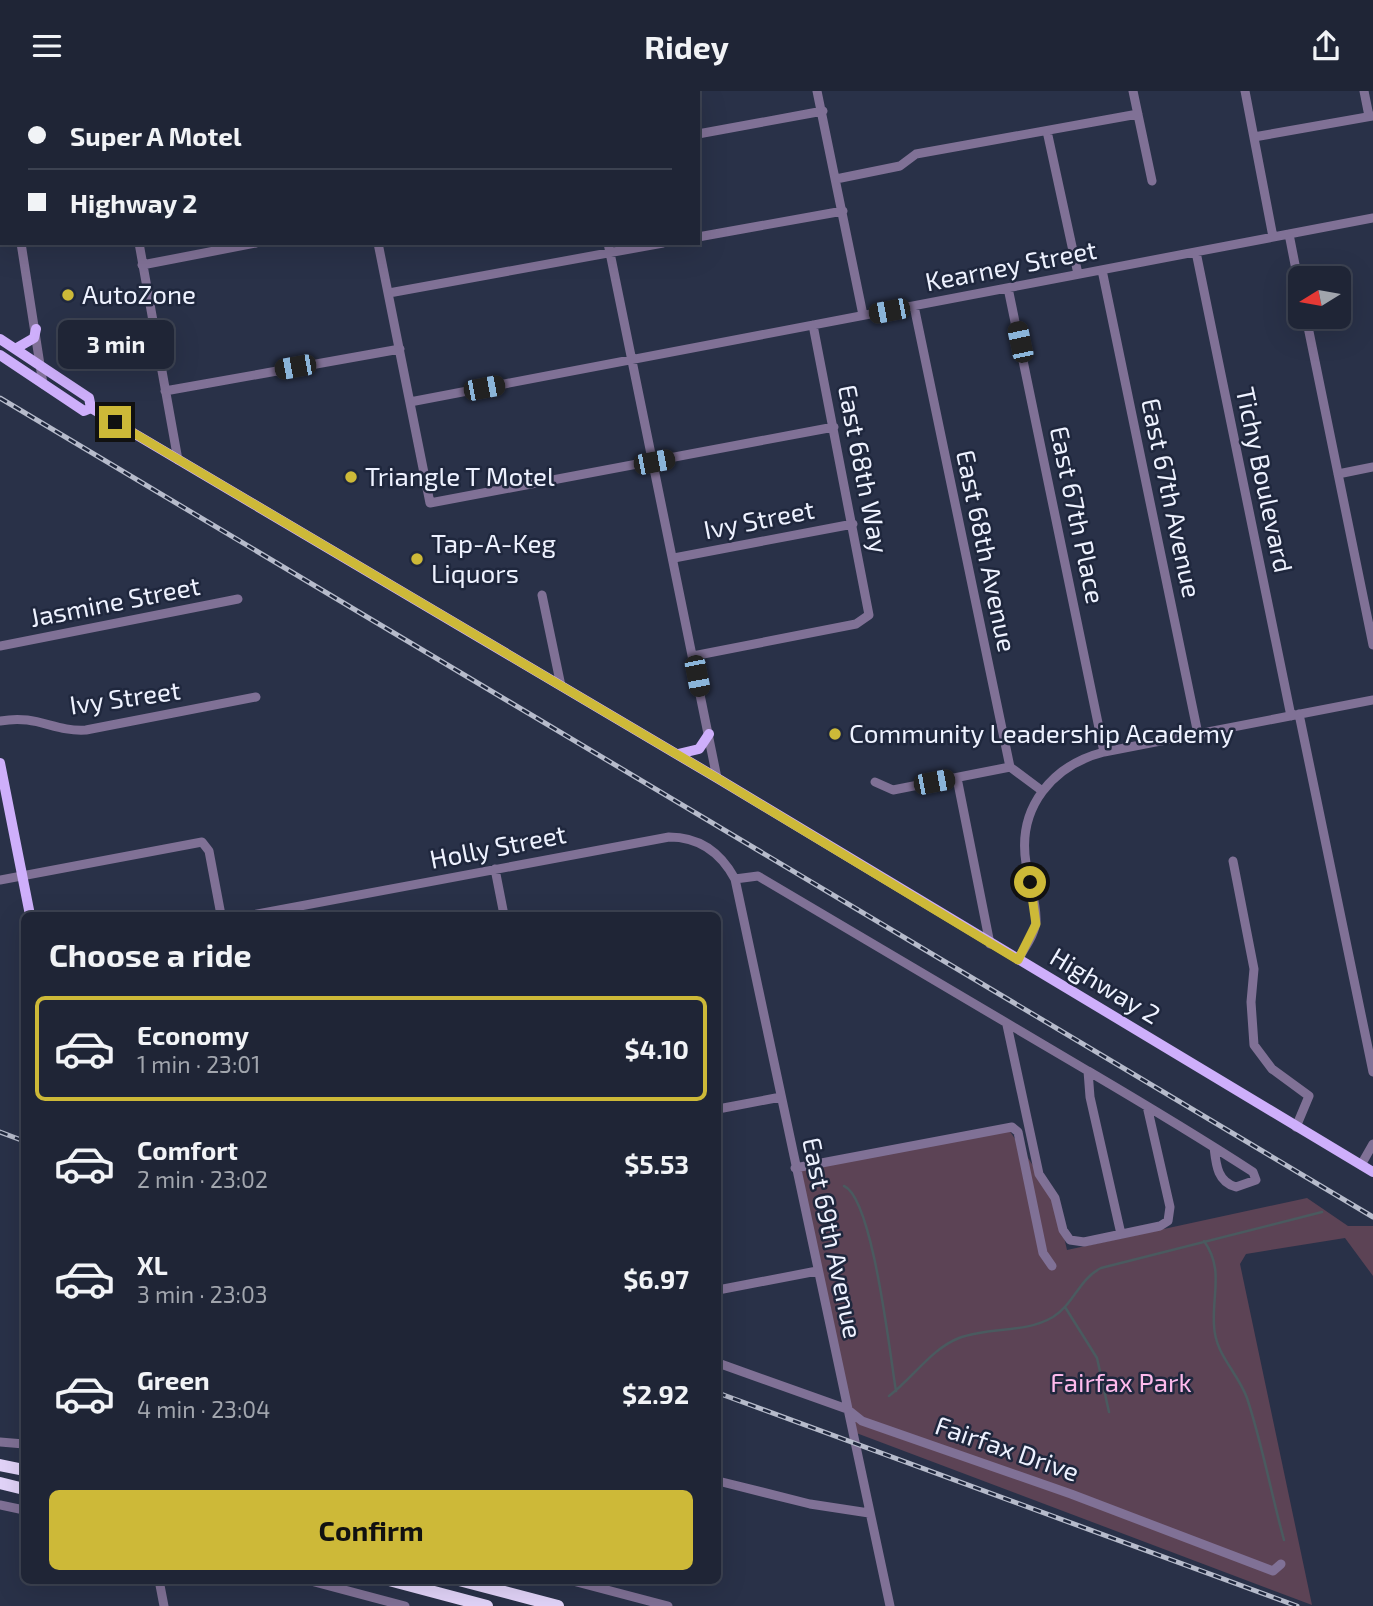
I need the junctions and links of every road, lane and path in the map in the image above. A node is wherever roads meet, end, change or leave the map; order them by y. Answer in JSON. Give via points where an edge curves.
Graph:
{"nodes":[{"id":1,"x":817,"y":91,"type":"edge"},
{"id":2,"x":1133,"y":91,"type":"edge"},
{"id":3,"x":1245,"y":91,"type":"edge"},
{"id":4,"x":1364,"y":91,"type":"edge"},
{"id":5,"x":823,"y":111,"type":"junction"},
{"id":6,"x":1138,"y":114,"type":"junction"},
{"id":7,"x":1371,"y":116,"type":"edge"},
{"id":8,"x":1047,"y":131,"type":"junction"},
{"id":9,"x":700,"y":134,"type":"edge"},
{"id":10,"x":1254,"y":137,"type":"junction"},
{"id":11,"x":836,"y":179,"type":"junction"},
{"id":12,"x":1152,"y":181,"type":"dead end"},
{"id":13,"x":843,"y":211,"type":"junction"},
{"id":14,"x":1373,"y":218,"type":"edge"},
{"id":15,"x":1289,"y":234,"type":"junction"},
{"id":16,"x":700,"y":237,"type":"edge"},
{"id":17,"x":1273,"y":237,"type":"junction"},
{"id":18,"x":21,"y":245,"type":"edge"},
{"id":19,"x":139,"y":245,"type":"edge"},
{"id":20,"x":246,"y":245,"type":"edge"},
{"id":21,"x":378,"y":245,"type":"edge"},
{"id":22,"x":641,"y":245,"type":"edge"},
{"id":23,"x":609,"y":248,"type":"edge"},
{"id":24,"x":1196,"y":252,"type":"junction"},
{"id":25,"x":142,"y":265,"type":"junction"},
{"id":26,"x":1295,"y":266,"type":"edge"},
{"id":27,"x":1102,"y":270,"type":"junction"},
{"id":28,"x":1078,"y":275,"type":"junction"},
{"id":29,"x":1008,"y":288,"type":"junction"},
{"id":30,"x":389,"y":293,"type":"junction"},
{"id":31,"x":914,"y":306,"type":"junction"},
{"id":32,"x":863,"y":315,"type":"junction"},
{"id":33,"x":813,"y":325,"type":"junction"},
{"id":34,"x":36,"y":329,"type":"junction"},
{"id":35,"x":1308,"y":329,"type":"edge"},
{"id":36,"x":0,"y":339,"type":"edge"},
{"id":37,"x":15,"y":349,"type":"junction"},
{"id":38,"x":400,"y":349,"type":"junction"},
{"id":39,"x":0,"y":355,"type":"edge"},
{"id":40,"x":632,"y":359,"type":"junction"},
{"id":41,"x":41,"y":366,"type":"junction"},
{"id":42,"x":43,"y":384,"type":"junction"},
{"id":43,"x":165,"y":391,"type":"junction"},
{"id":44,"x":410,"y":402,"type":"junction"},
{"id":45,"x":92,"y":408,"type":"junction"},
{"id":46,"x":834,"y":427,"type":"junction"},
{"id":47,"x":178,"y":460,"type":"junction"},
{"id":48,"x":654,"y":462,"type":"junction"},
{"id":49,"x":1373,"y":467,"type":"edge"},
{"id":50,"x":1338,"y":474,"type":"junction"},
{"id":51,"x":853,"y":524,"type":"junction"},
{"id":52,"x":674,"y":558,"type":"junction"},
{"id":53,"x":542,"y":595,"type":"dead end"},
{"id":54,"x":238,"y":599,"type":"dead end"},
{"id":55,"x":1373,"y":645,"type":"edge"},
{"id":56,"x":0,"y":646,"type":"edge"},
{"id":57,"x":694,"y":656,"type":"junction"},
{"id":58,"x":561,"y":686,"type":"junction"},
{"id":59,"x":256,"y":697,"type":"dead end"},
{"id":60,"x":1373,"y":700,"type":"edge"},
{"id":61,"x":1295,"y":715,"type":"junction"},
{"id":62,"x":0,"y":721,"type":"edge"},
{"id":63,"x":709,"y":734,"type":"junction"},
{"id":64,"x":1198,"y":734,"type":"junction"},
{"id":65,"x":1104,"y":752,"type":"junction"},
{"id":66,"x":678,"y":754,"type":"junction"},
{"id":67,"x":0,"y":763,"type":"edge"},
{"id":68,"x":1010,"y":767,"type":"junction"},
{"id":69,"x":717,"y":778,"type":"junction"},
{"id":70,"x":957,"y":778,"type":"junction"},
{"id":71,"x":875,"y":782,"type":"dead end"},
{"id":72,"x":1041,"y":790,"type":"junction"},
{"id":73,"x":1233,"y":861,"type":"dead end"},
{"id":74,"x":495,"y":869,"type":"junction"},
{"id":75,"x":22,"y":876,"type":"junction"},
{"id":76,"x":735,"y":879,"type":"junction"},
{"id":77,"x":0,"y":880,"type":"edge"},
{"id":78,"x":29,"y":912,"type":"edge"},
{"id":79,"x":220,"y":912,"type":"edge"},
{"id":80,"x":273,"y":912,"type":"edge"},
{"id":81,"x":503,"y":912,"type":"edge"},
{"id":82,"x":990,"y":944,"type":"junction"},
{"id":83,"x":1018,"y":960,"type":"junction"},
{"id":84,"x":1007,"y":1025,"type":"junction"},
{"id":85,"x":1088,"y":1071,"type":"junction"},
{"id":86,"x":1373,"y":1072,"type":"edge"},
{"id":87,"x":781,"y":1097,"type":"junction"},
{"id":88,"x":1147,"y":1105,"type":"junction"},
{"id":89,"x":721,"y":1108,"type":"edge"},
{"id":90,"x":1296,"y":1127,"type":"junction"},
{"id":91,"x":1373,"y":1143,"type":"edge"},
{"id":92,"x":1214,"y":1147,"type":"junction"},
{"id":93,"x":1361,"y":1165,"type":"junction"},
{"id":94,"x":795,"y":1168,"type":"junction"},
{"id":95,"x":1373,"y":1173,"type":"edge"},
{"id":96,"x":1121,"y":1234,"type":"junction"},
{"id":97,"x":1052,"y":1266,"type":"dead end"},
{"id":98,"x":817,"y":1271,"type":"junction"},
{"id":99,"x":721,"y":1289,"type":"edge"},
{"id":100,"x":721,"y":1364,"type":"edge"},
{"id":101,"x":847,"y":1409,"type":"junction"},
{"id":102,"x":0,"y":1442,"type":"edge"},
{"id":103,"x":21,"y":1444,"type":"edge"},
{"id":104,"x":0,"y":1465,"type":"edge"},
{"id":105,"x":21,"y":1469,"type":"edge"},
{"id":106,"x":721,"y":1482,"type":"edge"},
{"id":107,"x":0,"y":1483,"type":"edge"},
{"id":108,"x":21,"y":1488,"type":"edge"},
{"id":109,"x":0,"y":1505,"type":"edge"},
{"id":110,"x":21,"y":1509,"type":"edge"},
{"id":111,"x":869,"y":1513,"type":"junction"},
{"id":112,"x":1281,"y":1564,"type":"dead end"},
{"id":113,"x":160,"y":1584,"type":"edge"},
{"id":114,"x":322,"y":1584,"type":"edge"},
{"id":115,"x":404,"y":1584,"type":"edge"},
{"id":116,"x":474,"y":1584,"type":"edge"},
{"id":117,"x":584,"y":1584,"type":"edge"},
{"id":118,"x":164,"y":1606,"type":"edge"},
{"id":119,"x":402,"y":1606,"type":"edge"},
{"id":120,"x":487,"y":1606,"type":"edge"},
{"id":121,"x":558,"y":1606,"type":"edge"},
{"id":122,"x":668,"y":1606,"type":"edge"},
{"id":123,"x":890,"y":1606,"type":"edge"}],
"edges":[{"from":1,"to":5,"type":"street"},
{"from":2,"to":6,"type":"street"},
{"from":3,"to":10,"type":"street"},
{"from":4,"to":7,"type":"street"},
{"from":5,"to":9,"type":"street"},
{"from":5,"to":11,"type":"street"},
{"from":6,"to":8,"type":"street"},
{"from":6,"to":12,"type":"street"},
{"from":7,"to":10,"type":"street"},
{"from":8,"to":11,"type":"street","via":[[916,154],[900,166]]},
{"from":8,"to":28,"type":"street"},
{"from":10,"to":17,"type":"street"},
{"from":11,"to":13,"type":"street"},
{"from":13,"to":16,"type":"street"},
{"from":13,"to":32,"type":"street"},
{"from":14,"to":15,"type":"street","name":"Kearney Street"},
{"from":15,"to":17,"type":"street","name":"Kearney Street"},
{"from":15,"to":26,"type":"street"},
{"from":17,"to":24,"type":"street","name":"Kearney Street"},
{"from":18,"to":34,"type":"street"},
{"from":19,"to":25,"type":"street"},
{"from":20,"to":25,"type":"street"},
{"from":21,"to":30,"type":"street"},
{"from":22,"to":23,"type":"street"},
{"from":23,"to":30,"type":"street"},
{"from":23,"to":40,"type":"street"},
{"from":24,"to":27,"type":"street","name":"Kearney Street"},
{"from":24,"to":61,"type":"street","name":"Tichy Boulevard"},
{"from":25,"to":43,"type":"street"},
{"from":27,"to":28,"type":"street","name":"Kearney Street"},
{"from":27,"to":64,"type":"street","name":"East 67th Avenue"},
{"from":28,"to":29,"type":"street","name":"Kearney Street"},
{"from":29,"to":31,"type":"street","name":"Kearney Street"},
{"from":29,"to":65,"type":"street","name":"East 67th Place"},
{"from":30,"to":38,"type":"street"},
{"from":31,"to":32,"type":"street","name":"Kearney Street"},
{"from":31,"to":68,"type":"street","name":"East 68th Avenue"},
{"from":32,"to":33,"type":"street","name":"Kearney Street"},
{"from":33,"to":40,"type":"street","name":"Kearney Street"},
{"from":33,"to":46,"type":"street","name":"East 68th Way"},
{"from":34,"to":37,"type":"main road","via":[[34,338]]},
{"from":34,"to":41,"type":"street"},
{"from":35,"to":50,"type":"street"},
{"from":36,"to":37,"type":"main road","name":"Highway 2"},
{"from":37,"to":41,"type":"main road","name":"Highway 2"},
{"from":38,"to":43,"type":"street"},
{"from":38,"to":44,"type":"street"},
{"from":39,"to":42,"type":"main road","name":"Highway 2"},
{"from":40,"to":44,"type":"street","name":"Kearney Street"},
{"from":40,"to":48,"type":"street"},
{"from":41,"to":42,"type":"street"},
{"from":41,"to":45,"type":"main road","name":"Highway 2","via":[[89,398]]},
{"from":42,"to":45,"type":"main road","name":"Highway 2","via":[[84,411]]},
{"from":43,"to":47,"type":"street"},
{"from":44,"to":48,"type":"street","via":[[430,503]]},
{"from":45,"to":47,"type":"main road","name":"Highway 2"},
{"from":46,"to":48,"type":"street"},
{"from":46,"to":51,"type":"street","name":"East 68th Way"},
{"from":47,"to":58,"type":"main road","name":"Highway 2"},
{"from":48,"to":52,"type":"street"},
{"from":49,"to":50,"type":"street"},
{"from":50,"to":55,"type":"street"},
{"from":51,"to":52,"type":"street","name":"Ivy Street"},
{"from":51,"to":57,"type":"street","name":"East 68th Way","via":[[870,611],[866,620]]},
{"from":52,"to":57,"type":"street"},
{"from":53,"to":58,"type":"street"},
{"from":54,"to":56,"type":"street","name":"Jasmine Street"},
{"from":57,"to":63,"type":"street"},
{"from":58,"to":66,"type":"main road","name":"Highway 2"},
{"from":59,"to":62,"type":"street","name":"Ivy Street","via":[[86,730],[32,718]]},
{"from":60,"to":61,"type":"street"},
{"from":61,"to":64,"type":"street"},
{"from":61,"to":86,"type":"street"},
{"from":63,"to":66,"type":"main road","via":[[699,749]]},
{"from":63,"to":69,"type":"street"},
{"from":64,"to":65,"type":"street"},
{"from":65,"to":72,"type":"street","via":[[1071,764]]},
{"from":66,"to":69,"type":"main road","name":"Highway 2"},
{"from":67,"to":75,"type":"main road"},
{"from":68,"to":70,"type":"street"},
{"from":68,"to":72,"type":"street"},
{"from":69,"to":82,"type":"main road","name":"Highway 2"},
{"from":70,"to":71,"type":"street","via":[[893,790]]},
{"from":70,"to":82,"type":"street"},
{"from":72,"to":83,"type":"street","via":[[1024,847],[1036,924]]},
{"from":73,"to":90,"type":"street","via":[[1254,969],[1254,1045],[1272,1069],[1309,1096]]},
{"from":74,"to":76,"type":"street","name":"Holly Street","via":[[673,836],[711,849]]},
{"from":74,"to":80,"type":"street","name":"Holly Street"},
{"from":74,"to":81,"type":"street"},
{"from":75,"to":77,"type":"street"},
{"from":75,"to":78,"type":"main road"},
{"from":75,"to":79,"type":"street","via":[[205,843]]},
{"from":76,"to":84,"type":"street","via":[[758,876]]},
{"from":76,"to":87,"type":"street","name":"East 69th Avenue"},
{"from":82,"to":83,"type":"main road","name":"Highway 2"},
{"from":83,"to":90,"type":"main road","name":"Highway 2"},
{"from":84,"to":85,"type":"street"},
{"from":84,"to":96,"type":"street","via":[[1039,1174],[1055,1198],[1063,1230],[1075,1242]]},
{"from":85,"to":88,"type":"street"},
{"from":85,"to":96,"type":"street"},
{"from":87,"to":89,"type":"street"},
{"from":87,"to":94,"type":"street","name":"East 69th Avenue"},
{"from":88,"to":92,"type":"street"},
{"from":88,"to":96,"type":"street","via":[[1170,1217],[1160,1226]]},
{"from":90,"to":93,"type":"main road","name":"Highway 2"},
{"from":91,"to":93,"type":"street"},
{"from":92,"to":92,"type":"street","via":[[1254,1172],[1256,1180],[1236,1187],[1225,1182]]},
{"from":93,"to":95,"type":"main road","name":"Highway 2"},
{"from":94,"to":97,"type":"street","via":[[1012,1127],[1018,1132],[1043,1253]]},
{"from":94,"to":98,"type":"street","name":"East 69th Avenue"},
{"from":98,"to":99,"type":"street"},
{"from":98,"to":101,"type":"street","name":"East 69th Avenue"},
{"from":100,"to":101,"type":"street","name":"Fairfax Drive"},
{"from":101,"to":111,"type":"street","name":"East 69th Avenue"},
{"from":101,"to":112,"type":"street","name":"Fairfax Drive","via":[[862,1421],[1273,1571]]},
{"from":102,"to":103,"type":"street"},
{"from":104,"to":105,"type":"highway"},
{"from":106,"to":111,"type":"street"},
{"from":107,"to":108,"type":"highway"},
{"from":109,"to":110,"type":"street"},
{"from":111,"to":123,"type":"street","name":"East 69th Avenue"},
{"from":113,"to":118,"type":"street"},
{"from":114,"to":119,"type":"street"},
{"from":115,"to":120,"type":"highway"},
{"from":116,"to":121,"type":"highway"},
{"from":117,"to":122,"type":"street"}]}
